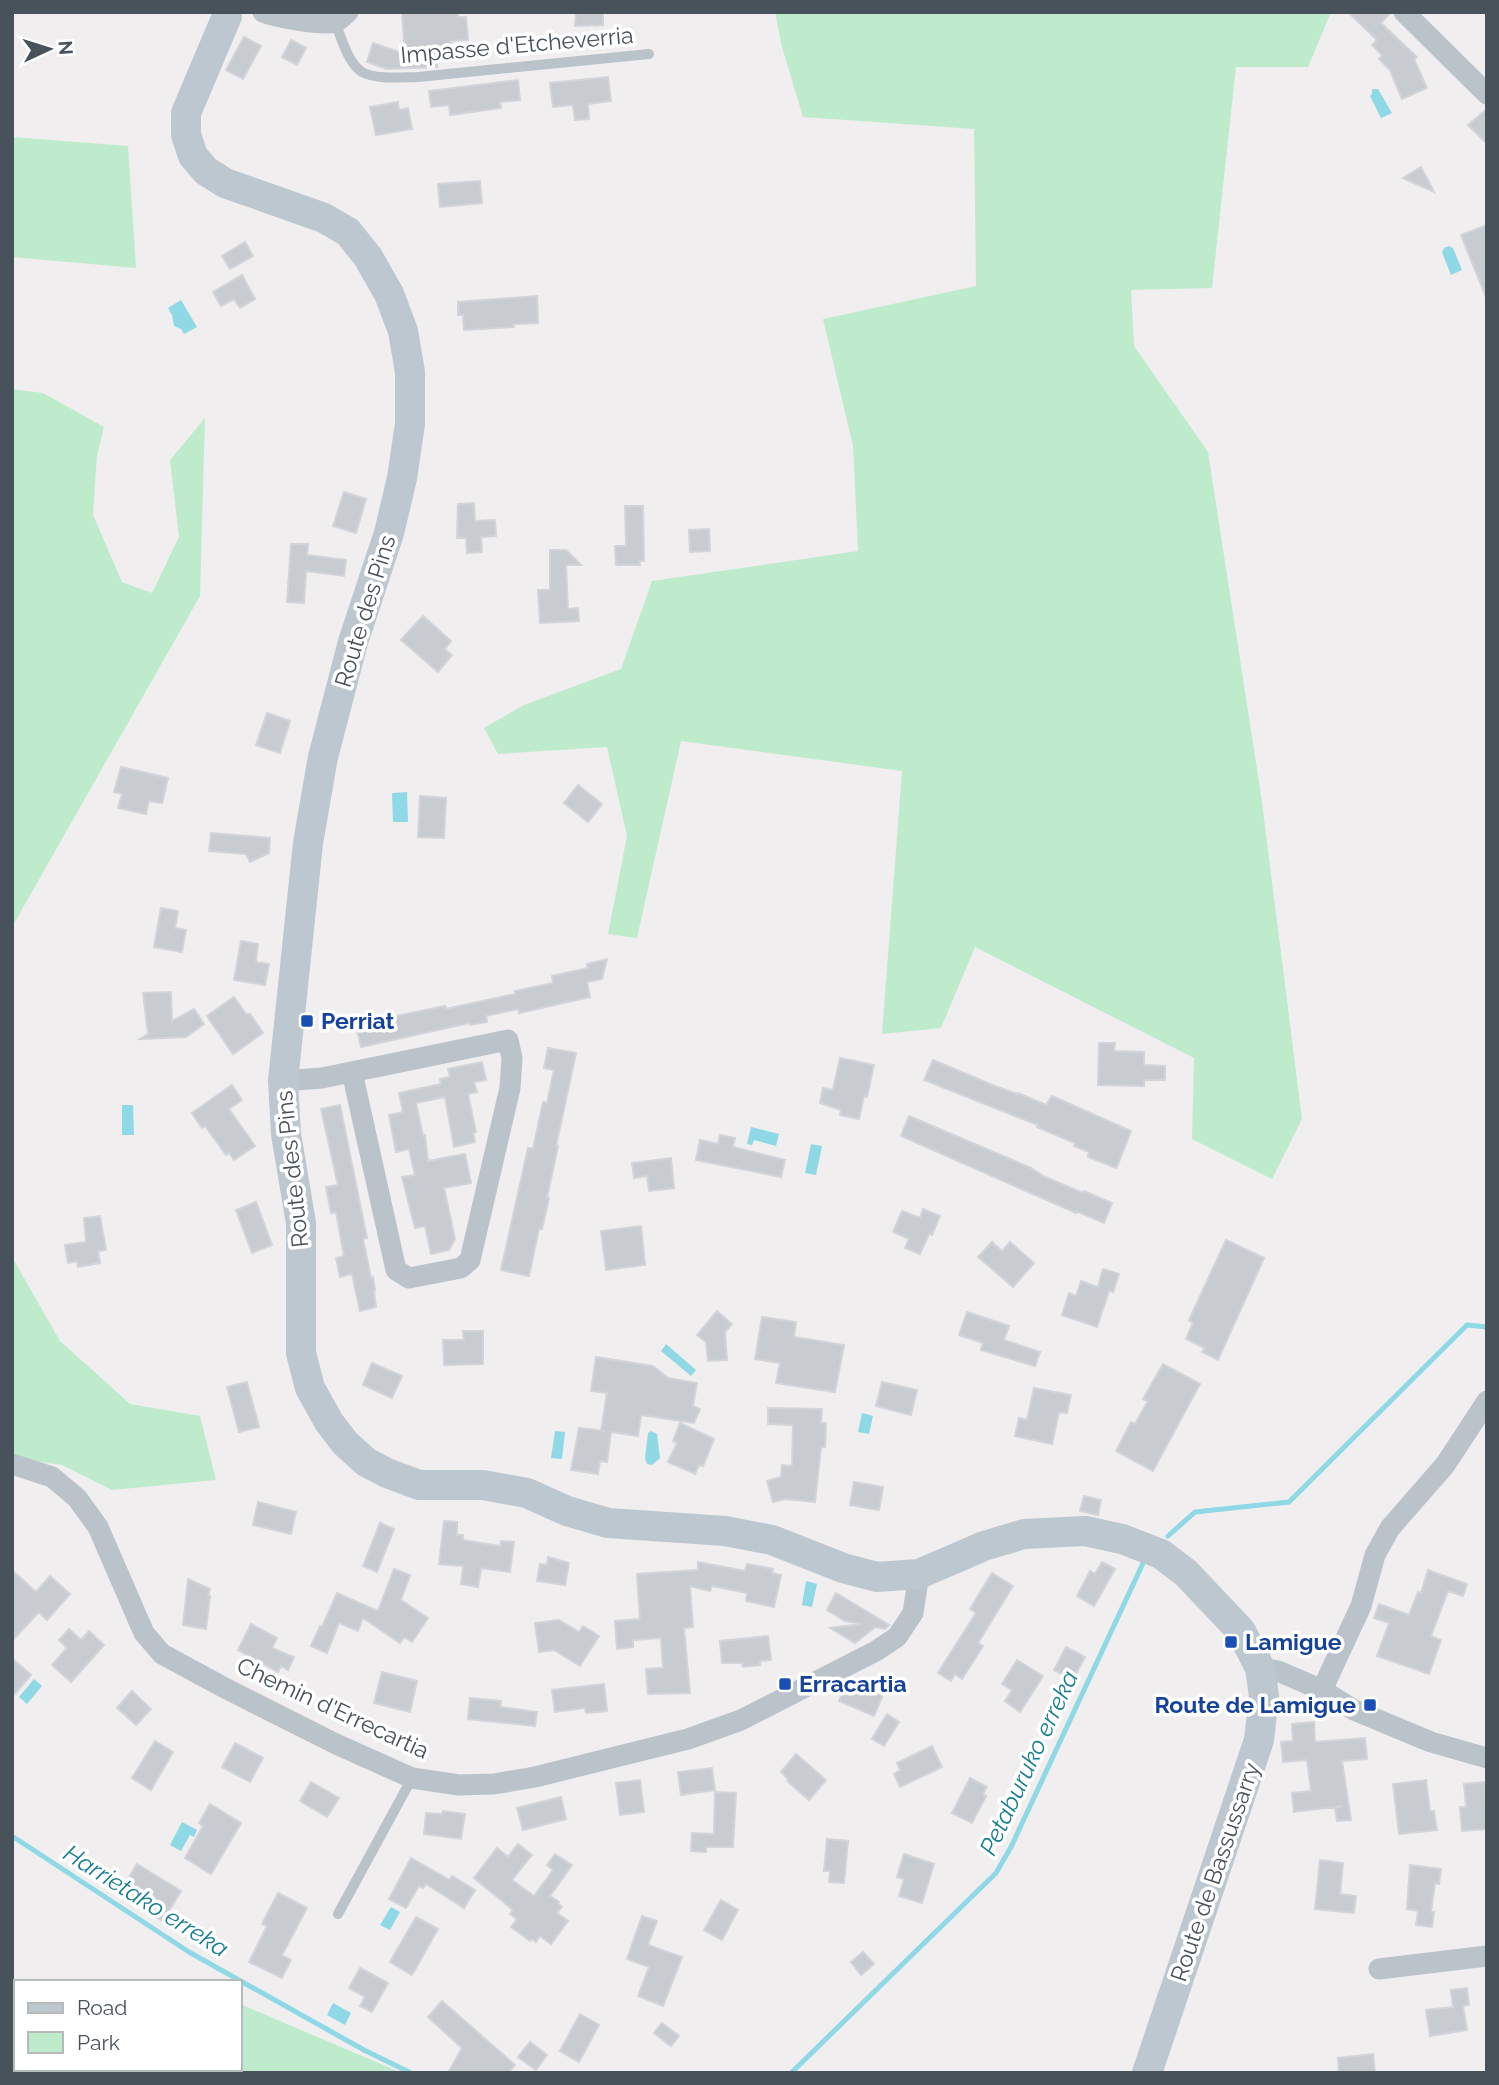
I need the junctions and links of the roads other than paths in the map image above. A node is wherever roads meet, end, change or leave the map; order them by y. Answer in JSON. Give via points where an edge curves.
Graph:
{"nodes":[{"id":1,"x":263,"y":12,"type":"edge"},
{"id":2,"x":1404,"y":12,"type":"edge"},
{"id":3,"x":231,"y":14,"type":"edge"},
{"id":4,"x":342,"y":17,"type":"edge"},
{"id":5,"x":649,"y":54,"type":"dead end"},
{"id":6,"x":1487,"y":94,"type":"edge"},
{"id":7,"x":352,"y":1072,"type":"junction"},
{"id":8,"x":283,"y":1081,"type":"junction"},
{"id":9,"x":1487,"y":1401,"type":"edge"},
{"id":10,"x":12,"y":1464,"type":"edge"},
{"id":11,"x":919,"y":1574,"type":"junction"},
{"id":12,"x":1260,"y":1668,"type":"junction"},
{"id":13,"x":1322,"y":1690,"type":"junction"},
{"id":14,"x":1487,"y":1758,"type":"edge"},
{"id":15,"x":412,"y":1778,"type":"junction"},
{"id":16,"x":338,"y":1914,"type":"dead end"},
{"id":17,"x":1487,"y":1956,"type":"edge"},
{"id":18,"x":1379,"y":1969,"type":"dead end"},
{"id":19,"x":1147,"y":2073,"type":"edge"}],
"edges":[{"from":1,"to":4,"type":"street","via":[[274,17]]},
{"from":2,"to":6,"type":"street"},
{"from":3,"to":8,"type":"street","name":"Route des Pins","via":[[186,113],[186,135],[193,156],[225,183],[324,218],[348,232],[389,294],[403,331],[410,372],[410,424],[402,478],[323,757],[308,843]]},
{"from":4,"to":5,"type":"lane","name":"Impasse d'Etcheverria","via":[[347,53],[362,72],[384,78]]},
{"from":7,"to":7,"type":"street","via":[[508,1040],[510,1088],[470,1260],[461,1268],[409,1278],[396,1269]]},
{"from":7,"to":8,"type":"street"},
{"from":8,"to":11,"type":"street","name":"Route des Pins","via":[[286,1134],[301,1223],[301,1353],[310,1388],[329,1422],[366,1462],[419,1485],[483,1485],[527,1493],[608,1523],[725,1531],[772,1541],[877,1577]]},
{"from":9,"to":13,"type":"street","via":[[1445,1465],[1390,1528]]},
{"from":10,"to":15,"type":"street","name":"Chemin d'Errecartia","via":[[52,1477],[77,1498],[98,1527],[144,1633],[162,1654]]},
{"from":11,"to":12,"type":"street","name":"Route des Pins","via":[[1024,1534],[1084,1531],[1122,1539],[1161,1554],[1186,1573],[1241,1631]]},
{"from":11,"to":15,"type":"street","name":"Chemin d'Errecartia","via":[[913,1613],[897,1637],[741,1720],[688,1739],[521,1780],[459,1785]]},
{"from":12,"to":13,"type":"street"},
{"from":12,"to":19,"type":"street","name":"Route de Bassussarry","via":[[1264,1696],[1259,1740]]},
{"from":13,"to":14,"type":"street","via":[[1354,1710],[1431,1742]]},
{"from":15,"to":16,"type":"lane"},
{"from":17,"to":18,"type":"street"}]}
